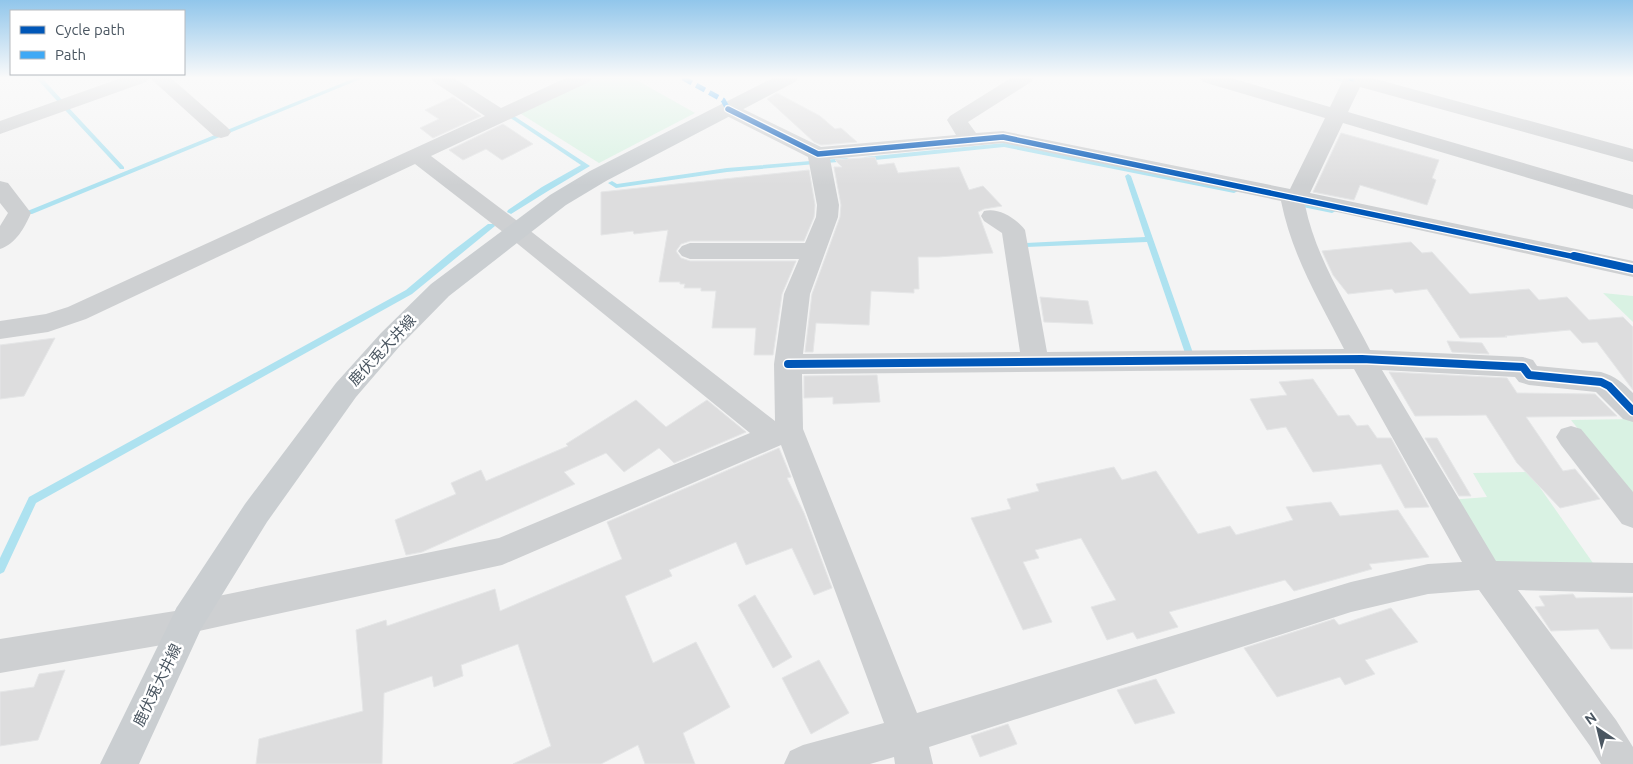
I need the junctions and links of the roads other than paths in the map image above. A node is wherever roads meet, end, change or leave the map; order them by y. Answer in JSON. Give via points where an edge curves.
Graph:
{"nodes":[{"id":1,"x":40,"y":114,"type":"edge"},
{"id":2,"x":200,"y":114,"type":"edge"},
{"id":3,"x":495,"y":114,"type":"edge"},
{"id":4,"x":504,"y":114,"type":"edge"},
{"id":5,"x":717,"y":114,"type":"edge"},
{"id":6,"x":738,"y":114,"type":"edge"},
{"id":7,"x":967,"y":114,"type":"edge"},
{"id":8,"x":1329,"y":114,"type":"edge"},
{"id":9,"x":1473,"y":114,"type":"edge"},
{"id":10,"x":499,"y":116,"type":"junction"},
{"id":11,"x":1337,"y":116,"type":"junction"},
{"id":12,"x":0,"y":128,"type":"edge"},
{"id":13,"x":221,"y":132,"type":"dead end"},
{"id":14,"x":970,"y":141,"type":"junction"},
{"id":15,"x":416,"y":155,"type":"junction"},
{"id":16,"x":1633,"y":156,"type":"edge"},
{"id":17,"x":819,"y":160,"type":"junction"},
{"id":18,"x":0,"y":188,"type":"edge"},
{"id":19,"x":1294,"y":201,"type":"junction"},
{"id":20,"x":1633,"y":202,"type":"edge"},
{"id":21,"x":992,"y":216,"type":"dead end"},
{"id":22,"x":516,"y":230,"type":"junction"},
{"id":23,"x":0,"y":241,"type":"edge"},
{"id":24,"x":690,"y":250,"type":"dead end"},
{"id":25,"x":814,"y":251,"type":"junction"},
{"id":26,"x":1633,"y":269,"type":"edge"},
{"id":27,"x":0,"y":330,"type":"edge"},
{"id":28,"x":1362,"y":359,"type":"junction"},
{"id":29,"x":1035,"y":362,"type":"junction"},
{"id":30,"x":788,"y":364,"type":"junction"},
{"id":31,"x":1633,"y":411,"type":"edge"},
{"id":32,"x":781,"y":432,"type":"junction"},
{"id":33,"x":1571,"y":437,"type":"dead end"},
{"id":34,"x":1633,"y":515,"type":"edge"},
{"id":35,"x":1487,"y":575,"type":"junction"},
{"id":36,"x":1633,"y":578,"type":"edge"},
{"id":37,"x":187,"y":622,"type":"junction"},
{"id":38,"x":0,"y":656,"type":"edge"},
{"id":39,"x":911,"y":749,"type":"edge"},
{"id":40,"x":119,"y":764,"type":"edge"},
{"id":41,"x":803,"y":764,"type":"edge"},
{"id":42,"x":1622,"y":764,"type":"edge"}],
"edges":[{"from":1,"to":12,"type":"street"},
{"from":2,"to":13,"type":"street"},
{"from":3,"to":10,"type":"street"},
{"from":4,"to":10,"type":"street"},
{"from":5,"to":22,"type":"main road","name":"鹿伏兎大井線","via":[[598,176]]},
{"from":6,"to":17,"type":"street"},
{"from":7,"to":14,"type":"street","via":[[957,120]]},
{"from":8,"to":11,"type":"street"},
{"from":9,"to":16,"type":"street"},
{"from":10,"to":15,"type":"street"},
{"from":11,"to":19,"type":"street"},
{"from":11,"to":20,"type":"street"},
{"from":14,"to":17,"type":"street"},
{"from":14,"to":19,"type":"street","via":[[1003,137]]},
{"from":15,"to":22,"type":"street"},
{"from":15,"to":27,"type":"street","via":[[78,313],[48,323]]},
{"from":17,"to":25,"type":"street","via":[[828,205]]},
{"from":18,"to":23,"type":"street","via":[[20,213],[19,219]]},
{"from":19,"to":26,"type":"street"},
{"from":19,"to":28,"type":"street","via":[[1298,228],[1307,252]]},
{"from":21,"to":29,"type":"street","via":[[1013,230]]},
{"from":22,"to":32,"type":"street"},
{"from":22,"to":37,"type":"main road","name":"鹿伏兎大井線","via":[[440,290],[346,390],[256,513]]},
{"from":24,"to":25,"type":"street"},
{"from":25,"to":30,"type":"street","via":[[797,294]]},
{"from":28,"to":29,"type":"street"},
{"from":28,"to":31,"type":"street","via":[[1523,367],[1529,375],[1601,382]]},
{"from":28,"to":35,"type":"street"},
{"from":29,"to":30,"type":"street"},
{"from":30,"to":32,"type":"street"},
{"from":32,"to":37,"type":"street","via":[[502,551]]},
{"from":32,"to":39,"type":"street"},
{"from":33,"to":34,"type":"street"},
{"from":35,"to":36,"type":"street"},
{"from":35,"to":39,"type":"street","via":[[1428,579],[1351,596]]},
{"from":35,"to":42,"type":"street","via":[[1603,733]]},
{"from":37,"to":38,"type":"street"},
{"from":37,"to":40,"type":"main road","name":"鹿伏兎大井線"},
{"from":39,"to":41,"type":"street"}]}
